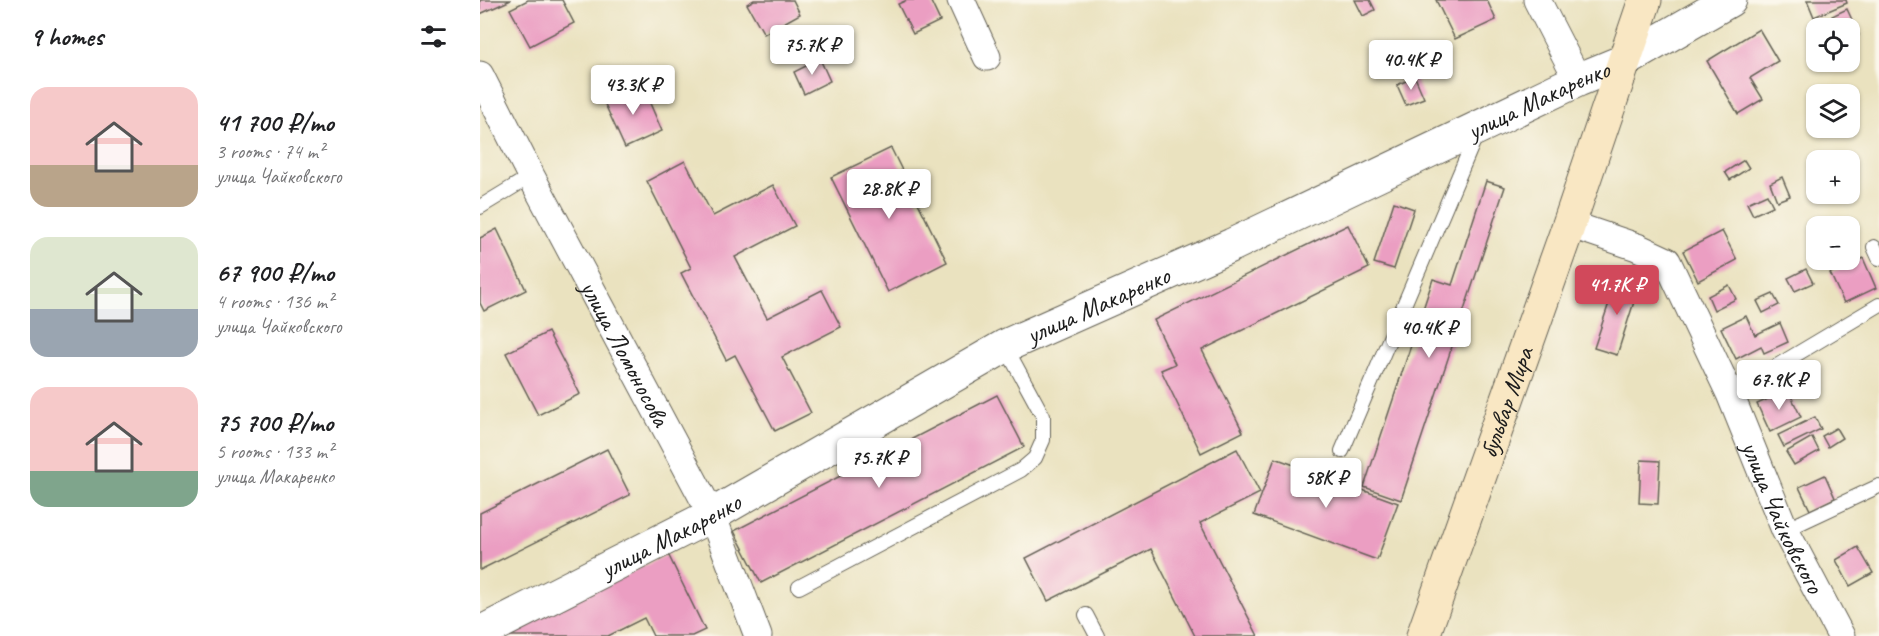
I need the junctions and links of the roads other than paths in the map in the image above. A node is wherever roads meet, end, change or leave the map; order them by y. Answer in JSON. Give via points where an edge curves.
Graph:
{"nodes":[{"id":1,"x":961,"y":0,"type":"edge"},
{"id":2,"x":1537,"y":0,"type":"edge"},
{"id":3,"x":1645,"y":0,"type":"edge"},
{"id":4,"x":1730,"y":0,"type":"edge"},
{"id":5,"x":987,"y":57,"type":"dead end"},
{"id":6,"x":1624,"y":61,"type":"junction"},
{"id":7,"x":480,"y":75,"type":"edge"},
{"id":8,"x":1578,"y":80,"type":"junction"},
{"id":9,"x":1479,"y":129,"type":"junction"},
{"id":10,"x":531,"y":176,"type":"junction"},
{"id":11,"x":480,"y":207,"type":"edge"},
{"id":12,"x":1569,"y":224,"type":"junction"},
{"id":13,"x":1879,"y":305,"type":"edge"},
{"id":14,"x":1005,"y":346,"type":"junction"},
{"id":15,"x":1730,"y":394,"type":"junction"},
{"id":16,"x":1342,"y":451,"type":"dead end"},
{"id":17,"x":1879,"y":486,"type":"edge"},
{"id":18,"x":712,"y":515,"type":"junction"},
{"id":19,"x":1785,"y":530,"type":"junction"},
{"id":20,"x":799,"y":587,"type":"dead end"},
{"id":21,"x":1086,"y":615,"type":"dead end"},
{"id":22,"x":480,"y":633,"type":"edge"},
{"id":23,"x":758,"y":636,"type":"edge"},
{"id":24,"x":1097,"y":636,"type":"edge"},
{"id":25,"x":1423,"y":636,"type":"edge"},
{"id":26,"x":1841,"y":636,"type":"edge"}],
"edges":[{"from":1,"to":5,"type":"street"},
{"from":2,"to":8,"type":"street"},
{"from":3,"to":6,"type":"main road","name":"бульвар Мира"},
{"from":4,"to":6,"type":"street","name":"улица Макаренко"},
{"from":6,"to":8,"type":"street","name":"улица Макаренко"},
{"from":6,"to":12,"type":"main road","name":"бульвар Мира"},
{"from":7,"to":10,"type":"street","name":"улица Ломоносова"},
{"from":8,"to":9,"type":"street","name":"улица Макаренко"},
{"from":9,"to":14,"type":"street","name":"улица Макаренко"},
{"from":9,"to":16,"type":"lane"},
{"from":10,"to":11,"type":"lane"},
{"from":10,"to":18,"type":"street","name":"улица Ломоносова"},
{"from":12,"to":15,"type":"street","name":"улица Чайковского","via":[[1667,261]]},
{"from":12,"to":25,"type":"main road","name":"бульвар Мира"},
{"from":13,"to":15,"type":"lane"},
{"from":14,"to":18,"type":"street","name":"улица Макаренко"},
{"from":14,"to":20,"type":"lane","via":[[1043,416],[1043,440],[1035,458],[1021,470]]},
{"from":15,"to":19,"type":"street","name":"улица Чайковского"},
{"from":17,"to":19,"type":"lane"},
{"from":18,"to":22,"type":"street","name":"улица Макаренко"},
{"from":18,"to":23,"type":"street","name":"улица Ломоносова"},
{"from":19,"to":26,"type":"street","name":"улица Чайковского"},
{"from":21,"to":24,"type":"lane"}]}
